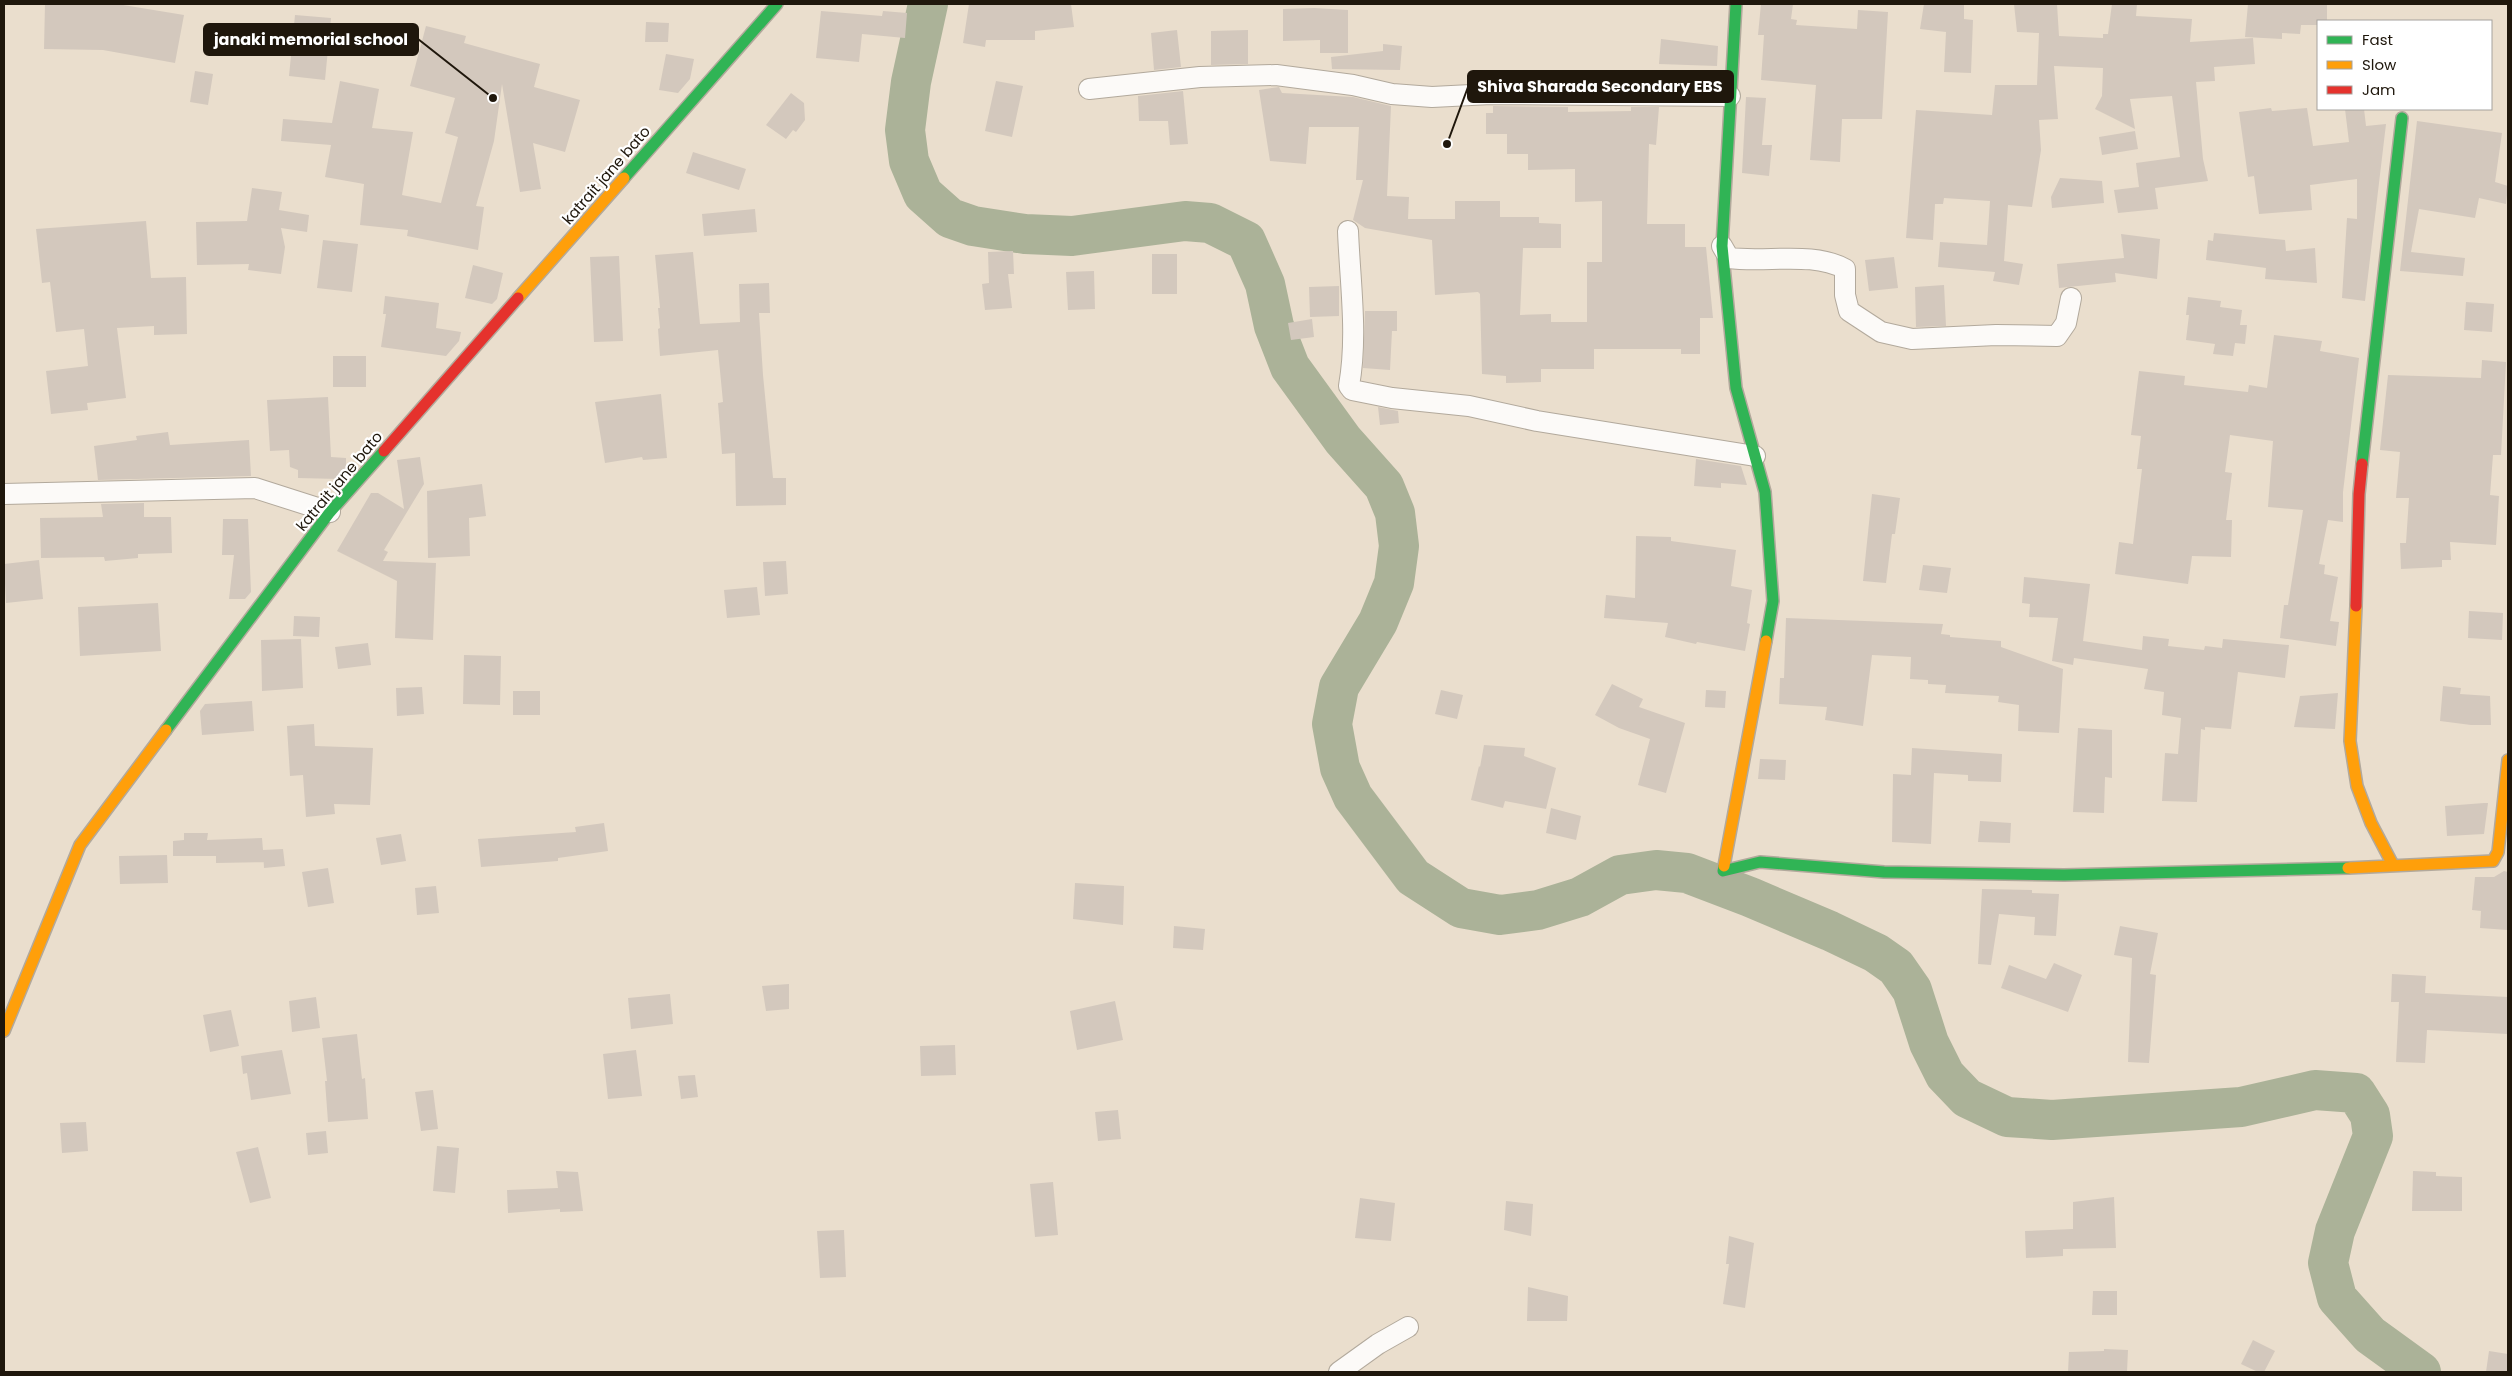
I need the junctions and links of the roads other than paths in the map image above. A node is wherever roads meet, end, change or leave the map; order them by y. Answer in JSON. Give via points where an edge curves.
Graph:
{"nodes":[{"id":1,"x":777,"y":4,"type":"edge"},
{"id":2,"x":1736,"y":4,"type":"edge"},
{"id":3,"x":1089,"y":89,"type":"dead end"},
{"id":4,"x":1730,"y":96,"type":"junction"},
{"id":5,"x":2402,"y":118,"type":"dead end"},
{"id":6,"x":1348,"y":231,"type":"dead end"},
{"id":7,"x":1722,"y":246,"type":"junction"},
{"id":8,"x":2071,"y":298,"type":"dead end"},
{"id":9,"x":1755,"y":456,"type":"junction"},
{"id":10,"x":4,"y":494,"type":"edge"},
{"id":11,"x":330,"y":512,"type":"junction"},
{"id":12,"x":2508,"y":760,"type":"edge"},
{"id":13,"x":2500,"y":861,"type":"edge"},
{"id":14,"x":2393,"y":866,"type":"junction"},
{"id":15,"x":4,"y":1031,"type":"edge"},
{"id":16,"x":1408,"y":1327,"type":"dead end"},
{"id":17,"x":1339,"y":1372,"type":"edge"}],
"edges":[{"from":1,"to":11,"type":"street","name":"katrait jane bato"},
{"from":2,"to":4,"type":"street"},
{"from":3,"to":4,"type":"street","via":[[1200,77],[1276,75],[1353,85],[1392,94],[1432,97],[1491,94]]},
{"from":4,"to":7,"type":"street"},
{"from":5,"to":14,"type":"street","via":[[2359,494],[2350,741],[2357,786]]},
{"from":6,"to":9,"type":"street","via":[[1354,316],[1348,386],[1352,390],[1392,398],[1469,406],[1537,422]]},
{"from":7,"to":8,"type":"street","via":[[1729,258],[1832,262],[1845,269],[1849,311],[1881,332],[1912,339],[2057,336],[2066,323]]},
{"from":7,"to":9,"type":"street","via":[[1736,388]]},
{"from":9,"to":14,"type":"street","via":[[1765,492],[1773,601],[1724,871],[1760,862],[1884,872],[2064,876]]},
{"from":10,"to":11,"type":"street","via":[[255,488]]},
{"from":11,"to":15,"type":"street","name":"katrait jane bato","via":[[80,845]]},
{"from":12,"to":13,"type":"street","via":[[2498,852]]},
{"from":13,"to":14,"type":"street"},
{"from":16,"to":17,"type":"street"}]}
